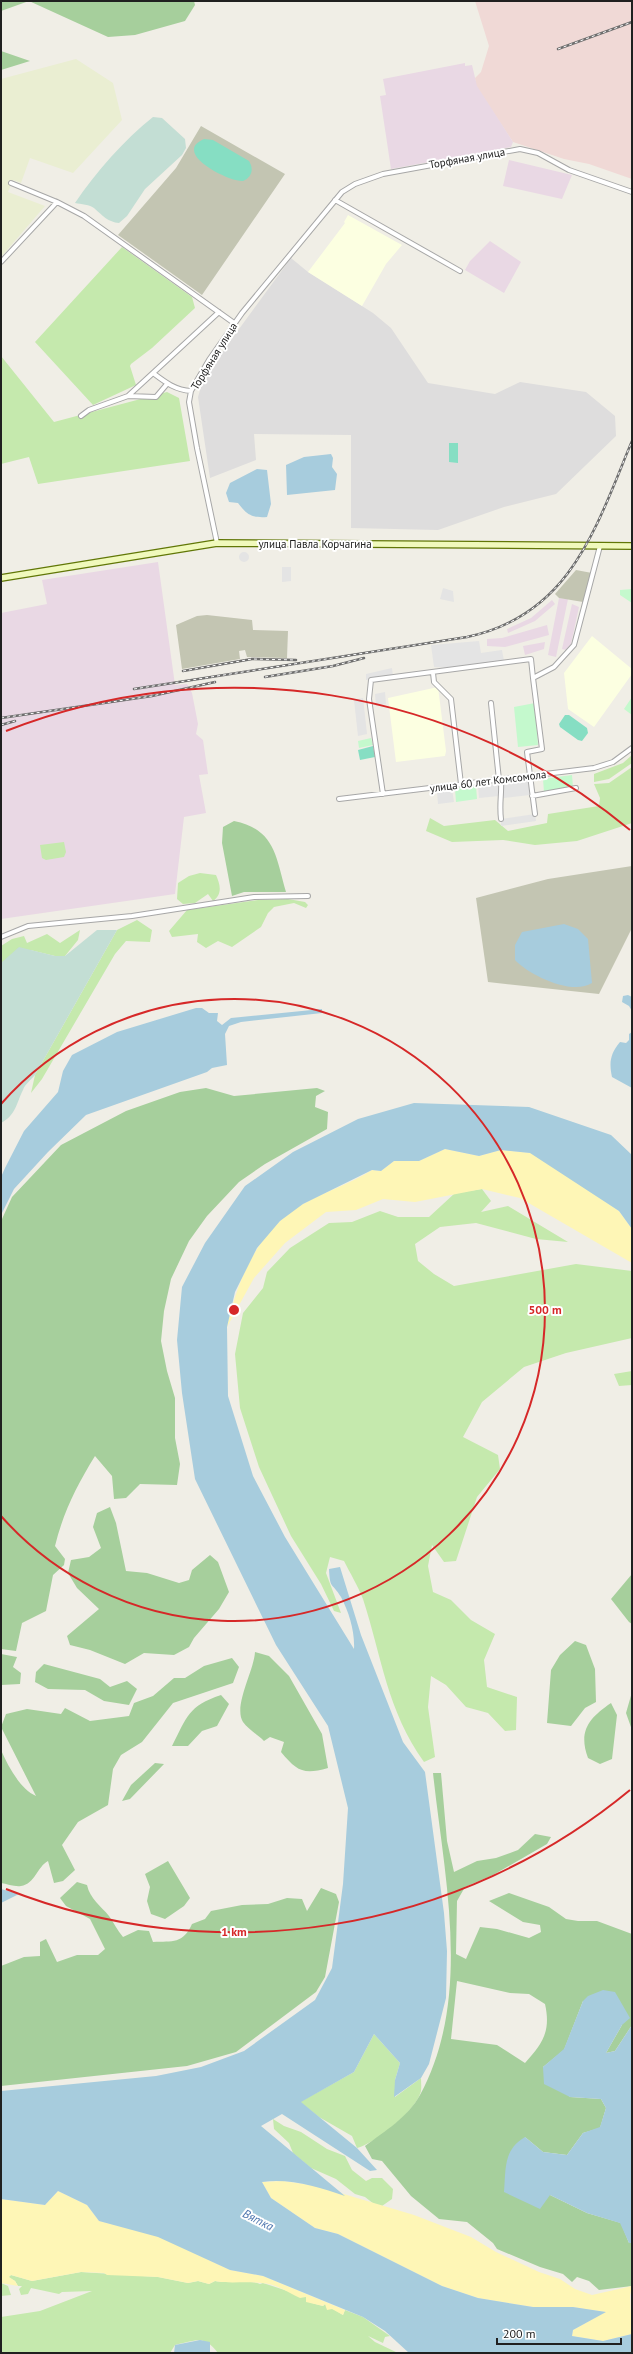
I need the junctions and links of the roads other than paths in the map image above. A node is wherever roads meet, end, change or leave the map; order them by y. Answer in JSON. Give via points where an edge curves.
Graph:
{"nodes":[{"id":1,"x":11,"y":183,"type":"dead end"},
{"id":2,"x":632,"y":192,"type":"edge"},
{"id":3,"x":335,"y":200,"type":"junction"},
{"id":4,"x":57,"y":202,"type":"junction"},
{"id":5,"x":1,"y":262,"type":"edge"},
{"id":6,"x":460,"y":271,"type":"dead end"},
{"id":7,"x":219,"y":312,"type":"junction"},
{"id":8,"x":234,"y":323,"type":"junction"},
{"id":9,"x":153,"y":373,"type":"junction"},
{"id":10,"x":167,"y":384,"type":"junction"},
{"id":11,"x":191,"y":391,"type":"junction"},
{"id":12,"x":128,"y":396,"type":"junction"},
{"id":13,"x":81,"y":416,"type":"dead end"},
{"id":14,"x":217,"y":543,"type":"junction"},
{"id":15,"x":600,"y":546,"type":"junction"},
{"id":16,"x":632,"y":546,"type":"edge"},
{"id":17,"x":1,"y":578,"type":"edge"},
{"id":18,"x":433,"y":673,"type":"junction"},
{"id":19,"x":533,"y":678,"type":"junction"},
{"id":20,"x":374,"y":698,"type":"dead end"},
{"id":21,"x":369,"y":699,"type":"junction"},
{"id":22,"x":490,"y":703,"type":"dead end"},
{"id":23,"x":632,"y":748,"type":"edge"},
{"id":24,"x":529,"y":776,"type":"junction"},
{"id":25,"x":500,"y":780,"type":"junction"},
{"id":26,"x":461,"y":784,"type":"junction"},
{"id":27,"x":576,"y":788,"type":"dead end"},
{"id":28,"x":383,"y":794,"type":"junction"},
{"id":29,"x":532,"y":796,"type":"junction"},
{"id":30,"x":340,"y":799,"type":"dead end"},
{"id":31,"x":535,"y":814,"type":"dead end"},
{"id":32,"x":501,"y":819,"type":"dead end"},
{"id":33,"x":308,"y":896,"type":"dead end"},
{"id":34,"x":1,"y":937,"type":"edge"}],
"edges":[{"from":1,"to":4,"type":"street"},
{"from":2,"to":3,"type":"street","name":"Торфяная улица","via":[[569,170],[538,153],[512,150],[383,174],[350,186]]},
{"from":3,"to":6,"type":"street"},
{"from":3,"to":8,"type":"street","name":"Торфяная улица"},
{"from":4,"to":5,"type":"street"},
{"from":4,"to":7,"type":"street","via":[[94,223]]},
{"from":7,"to":8,"type":"street"},
{"from":7,"to":9,"type":"street"},
{"from":8,"to":11,"type":"street","name":"Торфяная улица"},
{"from":9,"to":10,"type":"street"},
{"from":9,"to":12,"type":"street"},
{"from":10,"to":11,"type":"street"},
{"from":10,"to":12,"type":"street","via":[[156,397]]},
{"from":11,"to":14,"type":"street","name":"Торфяная улица","via":[[189,402]]},
{"from":12,"to":13,"type":"street","via":[[88,410]]},
{"from":14,"to":15,"type":"main road","name":"улица Павла Корчагина"},
{"from":14,"to":17,"type":"main road","name":"улица Павла Корчагина"},
{"from":15,"to":16,"type":"main road","name":"улица Павла Корчагина"},
{"from":15,"to":19,"type":"street","via":[[574,644],[554,667]]},
{"from":18,"to":19,"type":"street","via":[[531,659]]},
{"from":18,"to":21,"type":"street","via":[[371,680]]},
{"from":18,"to":26,"type":"street","via":[[434,682],[451,699]]},
{"from":19,"to":24,"type":"street","via":[[542,749],[527,752]]},
{"from":20,"to":21,"type":"street"},
{"from":21,"to":28,"type":"street"},
{"from":22,"to":25,"type":"street"},
{"from":23,"to":24,"type":"street","name":"улица 60 лет Комсомола","via":[[613,762],[594,768]]},
{"from":24,"to":25,"type":"street","name":"улица 60 лет Комсомола"},
{"from":24,"to":29,"type":"street"},
{"from":25,"to":26,"type":"street","name":"улица 60 лет Комсомола"},
{"from":25,"to":32,"type":"street"},
{"from":26,"to":28,"type":"street","name":"улица 60 лет Комсомола"},
{"from":27,"to":29,"type":"street"},
{"from":28,"to":30,"type":"street","name":"улица 60 лет Комсомола"},
{"from":29,"to":31,"type":"street"},
{"from":33,"to":34,"type":"street","via":[[254,897],[132,916],[28,926]]}]}
